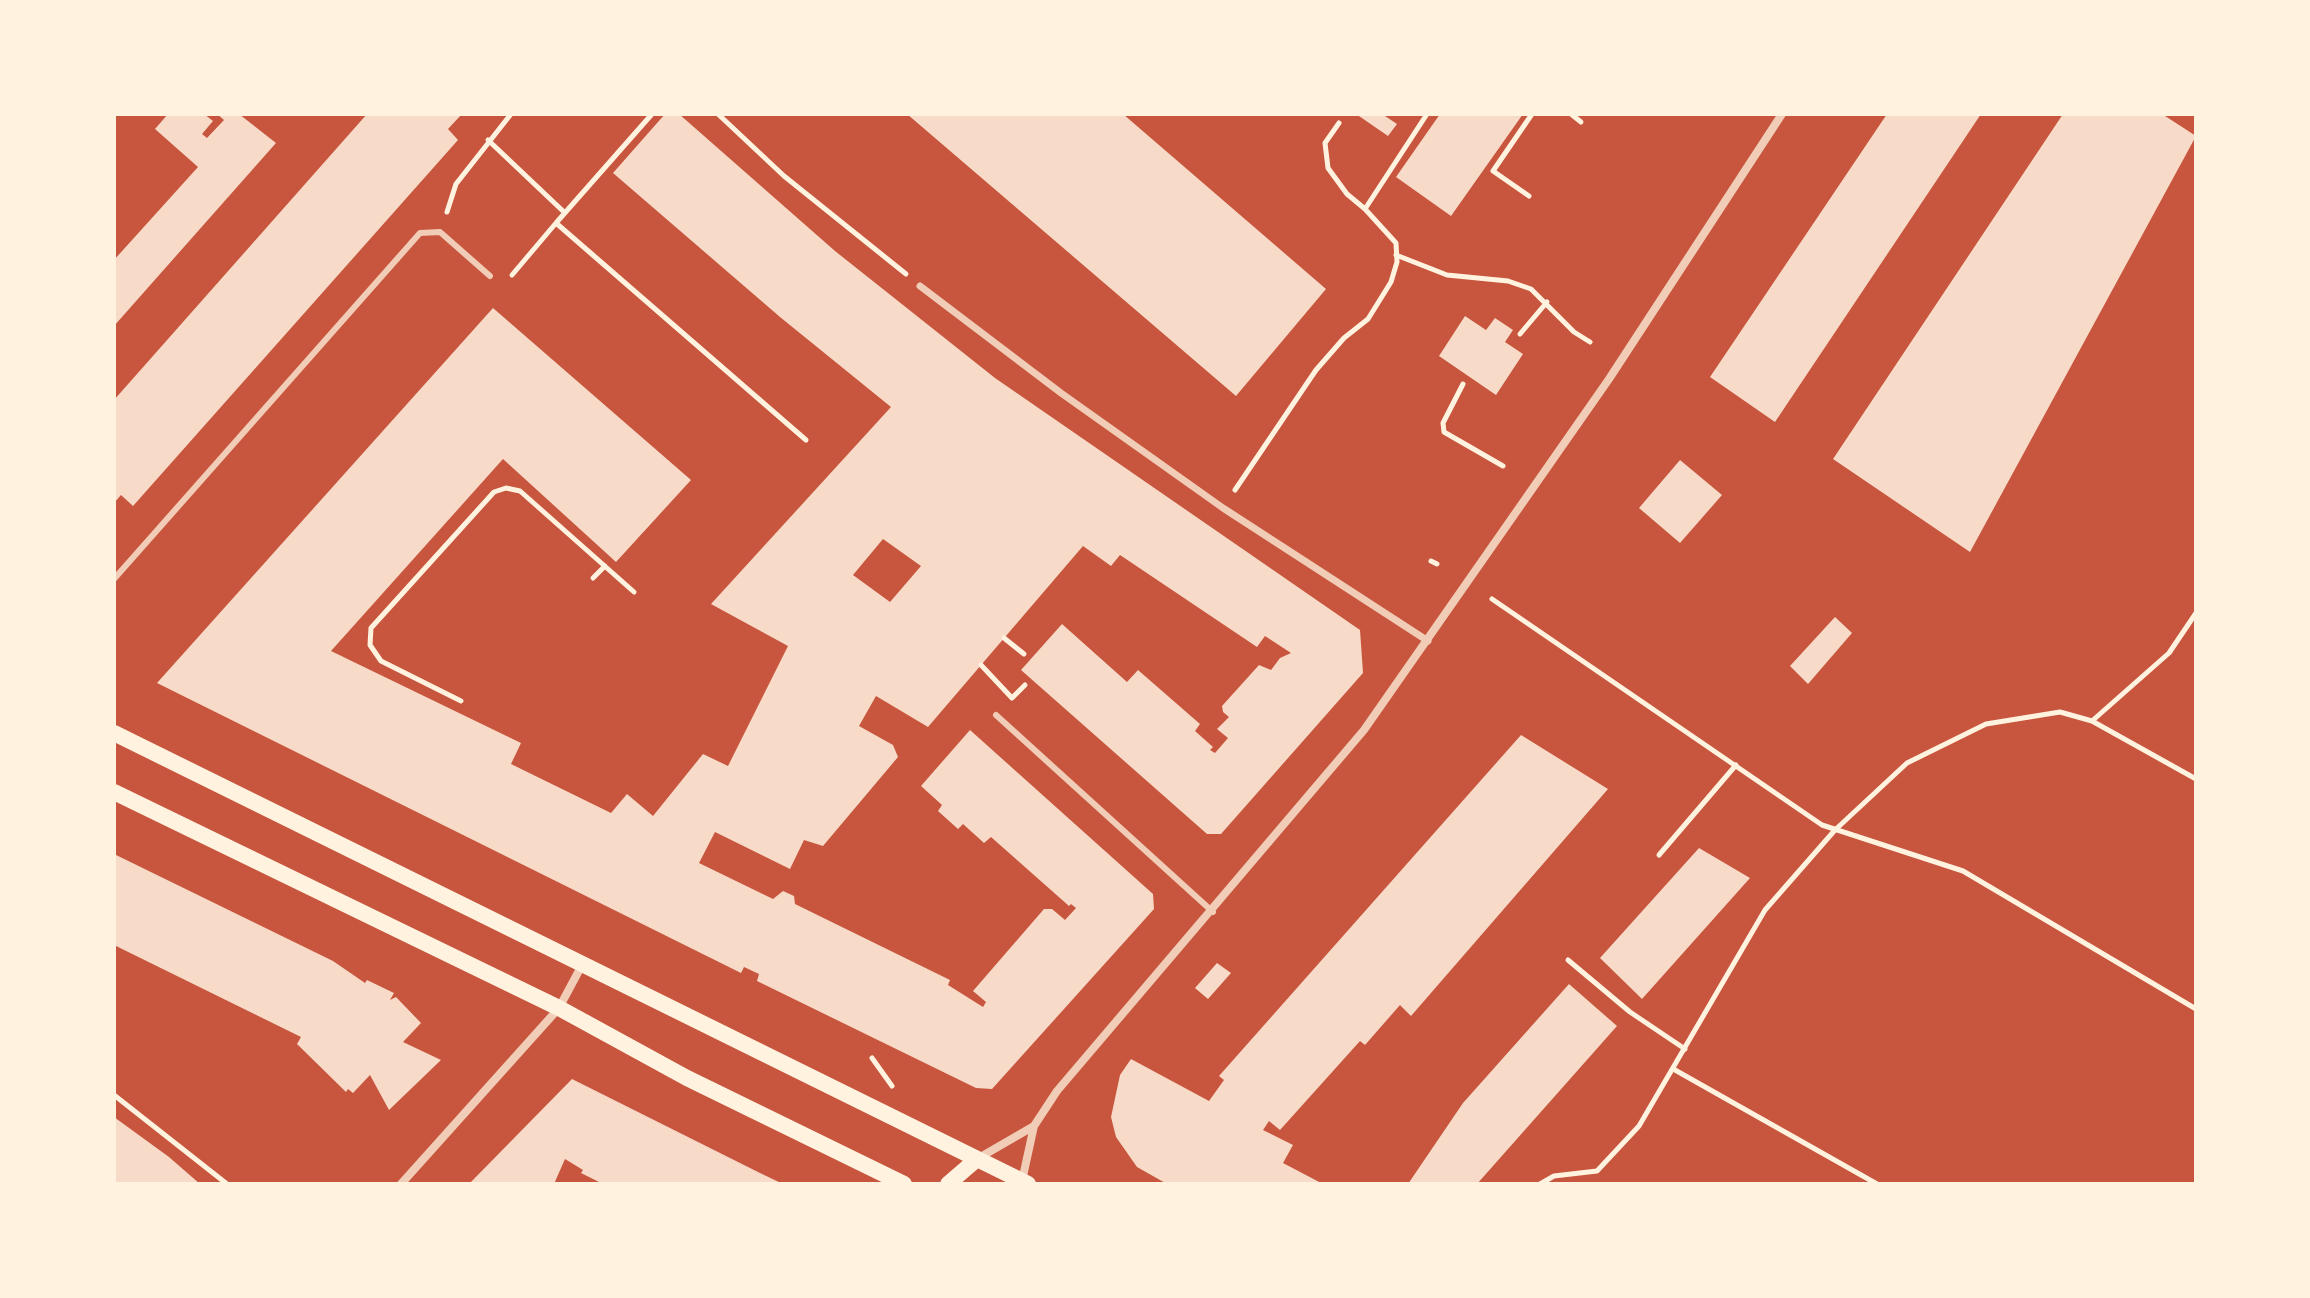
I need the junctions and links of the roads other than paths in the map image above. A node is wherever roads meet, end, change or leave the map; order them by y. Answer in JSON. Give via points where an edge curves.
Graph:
{"nodes":[{"id":1,"x":1782,"y":114,"type":"edge"},
{"id":2,"x":490,"y":276,"type":"dead end"},
{"id":3,"x":920,"y":286,"type":"road end"},
{"id":4,"x":114,"y":579,"type":"edge"},
{"id":5,"x":1428,"y":641,"type":"junction"},
{"id":6,"x":996,"y":715,"type":"dead end"},
{"id":7,"x":114,"y":733,"type":"edge"},
{"id":8,"x":114,"y":792,"type":"edge"},
{"id":9,"x":1213,"y":912,"type":"junction"},
{"id":10,"x":582,"y":965,"type":"junction"},
{"id":11,"x":559,"y":1008,"type":"junction"},
{"id":12,"x":1034,"y":1126,"type":"junction"},
{"id":13,"x":977,"y":1159,"type":"junction"},
{"id":14,"x":1023,"y":1183,"type":"edge"},
{"id":15,"x":401,"y":1184,"type":"edge"},
{"id":16,"x":904,"y":1184,"type":"edge"},
{"id":17,"x":948,"y":1184,"type":"edge"}],
"edges":[{"from":1,"to":5,"type":"street","via":[[1609,379]]},
{"from":2,"to":4,"type":"lane","via":[[440,232],[420,233]]},
{"from":3,"to":5,"type":"street","via":[[1223,508]]},
{"from":5,"to":9,"type":"street","via":[[1364,730]]},
{"from":6,"to":9,"type":"lane"},
{"from":7,"to":10,"type":"main road"},
{"from":8,"to":11,"type":"main road"},
{"from":9,"to":12,"type":"street","via":[[1057,1091]]},
{"from":10,"to":11,"type":"street"},
{"from":10,"to":13,"type":"main road"},
{"from":11,"to":15,"type":"street"},
{"from":11,"to":16,"type":"main road","via":[[687,1078]]},
{"from":12,"to":13,"type":"street"},
{"from":12,"to":14,"type":"street"},
{"from":13,"to":14,"type":"main road"},
{"from":13,"to":17,"type":"main road"}]}
